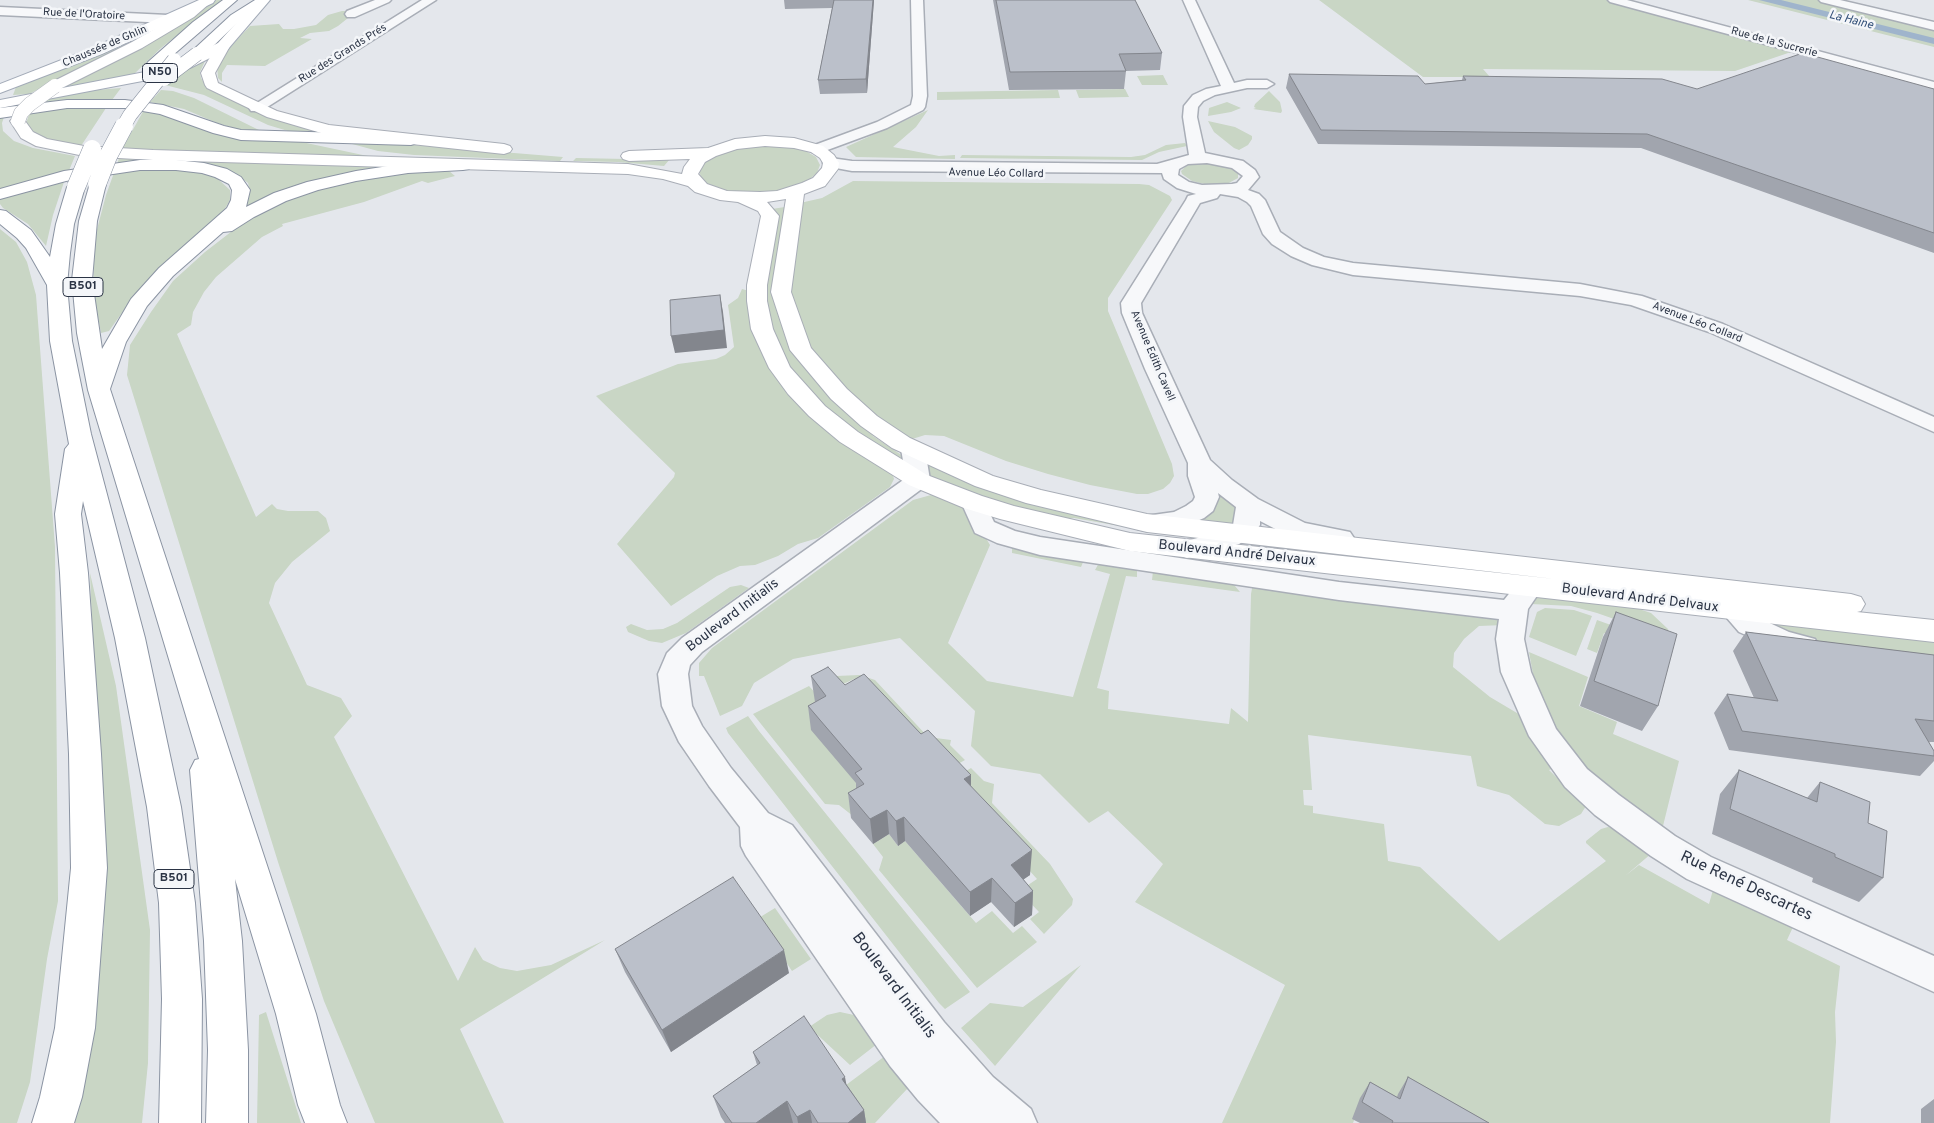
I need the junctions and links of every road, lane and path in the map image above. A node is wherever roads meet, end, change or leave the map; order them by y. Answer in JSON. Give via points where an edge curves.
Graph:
{"nodes":[{"id":1,"x":231,"y":0,"type":"edge"},
{"id":2,"x":242,"y":0,"type":"edge"},
{"id":3,"x":263,"y":0,"type":"edge"},
{"id":4,"x":385,"y":0,"type":"edge"},
{"id":5,"x":430,"y":0,"type":"edge"},
{"id":6,"x":918,"y":0,"type":"edge"},
{"id":7,"x":1189,"y":0,"type":"edge"},
{"id":8,"x":1614,"y":0,"type":"edge"},
{"id":9,"x":1647,"y":0,"type":"edge"},
{"id":10,"x":1825,"y":0,"type":"edge"},
{"id":11,"x":1866,"y":0,"type":"edge"},
{"id":12,"x":207,"y":2,"type":"edge"},
{"id":13,"x":1848,"y":6,"type":"junction"},
{"id":14,"x":0,"y":11,"type":"edge"},
{"id":15,"x":351,"y":14,"type":"dead end"},
{"id":16,"x":168,"y":19,"type":"junction"},
{"id":17,"x":1934,"y":26,"type":"edge"},
{"id":18,"x":1798,"y":40,"type":"junction"},
{"id":19,"x":1782,"y":45,"type":"junction"},
{"id":20,"x":224,"y":46,"type":"junction"},
{"id":21,"x":1239,"y":69,"type":"dead end"},
{"id":22,"x":1934,"y":76,"type":"edge"},
{"id":23,"x":153,"y":84,"type":"junction"},
{"id":24,"x":1248,"y":84,"type":"junction"},
{"id":25,"x":1267,"y":84,"type":"dead end"},
{"id":26,"x":1934,"y":86,"type":"edge"},
{"id":27,"x":1229,"y":88,"type":"junction"},
{"id":28,"x":0,"y":90,"type":"edge"},
{"id":29,"x":32,"y":96,"type":"junction"},
{"id":30,"x":0,"y":99,"type":"edge"},
{"id":31,"x":0,"y":104,"type":"edge"},
{"id":32,"x":256,"y":108,"type":"junction"},
{"id":33,"x":0,"y":114,"type":"edge"},
{"id":34,"x":112,"y":115,"type":"dead end"},
{"id":35,"x":98,"y":138,"type":"dead end"},
{"id":36,"x":411,"y":140,"type":"junction"},
{"id":37,"x":817,"y":149,"type":"junction"},
{"id":38,"x":710,"y":153,"type":"junction"},
{"id":39,"x":1198,"y":158,"type":"junction"},
{"id":40,"x":831,"y":163,"type":"junction"},
{"id":41,"x":463,"y":165,"type":"junction"},
{"id":42,"x":694,"y":182,"type":"junction"},
{"id":43,"x":819,"y":182,"type":"junction"},
{"id":44,"x":1248,"y":182,"type":"junction"},
{"id":45,"x":1181,"y":183,"type":"junction"},
{"id":46,"x":1218,"y":190,"type":"junction"},
{"id":47,"x":795,"y":192,"type":"junction"},
{"id":48,"x":0,"y":194,"type":"edge"},
{"id":49,"x":742,"y":197,"type":"junction"},
{"id":50,"x":0,"y":215,"type":"edge"},
{"id":51,"x":202,"y":242,"type":"junction"},
{"id":52,"x":1384,"y":272,"type":"junction"},
{"id":53,"x":57,"y":285,"type":"junction"},
{"id":54,"x":99,"y":390,"type":"junction"},
{"id":55,"x":1934,"y":425,"type":"edge"},
{"id":56,"x":79,"y":434,"type":"junction"},
{"id":57,"x":913,"y":449,"type":"junction"},
{"id":58,"x":1200,"y":463,"type":"junction"},
{"id":59,"x":918,"y":480,"type":"junction"},
{"id":60,"x":973,"y":502,"type":"junction"},
{"id":61,"x":1249,"y":505,"type":"junction"},
{"id":62,"x":1147,"y":522,"type":"junction"},
{"id":63,"x":1237,"y":534,"type":"junction"},
{"id":64,"x":1187,"y":549,"type":"junction"},
{"id":65,"x":1413,"y":552,"type":"junction"},
{"id":66,"x":1522,"y":599,"type":"junction"},
{"id":67,"x":1734,"y":610,"type":"junction"},
{"id":68,"x":1934,"y":613,"type":"edge"},
{"id":69,"x":1934,"y":631,"type":"edge"},
{"id":70,"x":1827,"y":650,"type":"edge"},
{"id":71,"x":201,"y":716,"type":"junction"},
{"id":72,"x":756,"y":823,"type":"junction"},
{"id":73,"x":1934,"y":974,"type":"edge"},
{"id":74,"x":54,"y":1123,"type":"edge"},
{"id":75,"x":180,"y":1123,"type":"edge"},
{"id":76,"x":227,"y":1123,"type":"edge"},
{"id":77,"x":326,"y":1123,"type":"edge"},
{"id":78,"x":969,"y":1123,"type":"edge"},
{"id":79,"x":1017,"y":1123,"type":"edge"}],
"edges":[{"from":1,"to":34,"type":"main road","via":[[153,65]]},
{"from":2,"to":23,"type":"main road","number":"B501","bridge":true,"via":[[212,24]]},
{"from":3,"to":20,"type":"main road","number":"N50"},
{"from":3,"to":23,"type":"main road","bridge":true,"via":[[235,18],[174,72]]},
{"from":4,"to":15,"type":"street"},
{"from":5,"to":32,"type":"street","name":"Rue des Grands Prés"},
{"from":6,"to":37,"type":"street","via":[[918,107],[882,125]]},
{"from":7,"to":27,"type":"street"},
{"from":8,"to":19,"type":"street","name":"Rue de la Sucrerie"},
{"from":9,"to":18,"type":"street"},
{"from":10,"to":13,"type":"street"},
{"from":11,"to":13,"type":"street"},
{"from":12,"to":16,"type":"main road","name":"Chaussée de Ghlin"},
{"from":12,"to":41,"type":"main road","bridge":true,"via":[[137,45],[55,86],[21,113],[20,128],[42,144],[84,151]]},
{"from":13,"to":17,"type":"street"},
{"from":14,"to":16,"type":"street","name":"Rue de l'Oratoire"},
{"from":16,"to":28,"type":"main road","name":"Chaussée de Ghlin"},
{"from":18,"to":19,"type":"street"},
{"from":18,"to":22,"type":"street"},
{"from":19,"to":26,"type":"street","name":"Rue de la Sucrerie"},
{"from":20,"to":29,"type":"main road","number":"N50","via":[[186,65],[153,75]]},
{"from":20,"to":32,"type":"main road","via":[[210,66],[208,73],[212,85]]},
{"from":21,"to":24,"type":"street"},
{"from":23,"to":54,"type":"main road","number":"B501","bridge":true,"via":[[130,114],[108,156],[88,221],[82,280]]},
{"from":24,"to":25,"type":"street"},
{"from":24,"to":27,"type":"street"},
{"from":27,"to":39,"type":"street","via":[[1200,97],[1191,106]]},
{"from":28,"to":30,"type":"main road","via":[[7,92]]},
{"from":29,"to":30,"type":"main road"},
{"from":29,"to":31,"type":"main road"},
{"from":32,"to":36,"type":"main road","via":[[328,130]]},
{"from":33,"to":36,"type":"main road","via":[[67,104],[125,104],[163,110],[241,135]]},
{"from":35,"to":53,"type":"main road","number":"B501","bridge":true,"via":[[76,187],[65,224]]},
{"from":36,"to":38,"type":"main road","via":[[576,154]]},
{"from":37,"to":38,"type":"main road","via":[[765,141],[735,144]]},
{"from":37,"to":40,"type":"main road"},
{"from":38,"to":42,"type":"main road","via":[[692,166],[690,174]]},
{"from":39,"to":44,"type":"street","name":"Avenue Léo Collard","via":[[1237,164],[1249,173],[1251,178]]},
{"from":39,"to":45,"type":"street","via":[[1178,162]]},
{"from":40,"to":43,"type":"main road","via":[[826,176]]},
{"from":40,"to":45,"type":"street","name":"Avenue Léo Collard","via":[[872,167],[1145,169]]},
{"from":41,"to":42,"type":"main road","via":[[628,169]]},
{"from":41,"to":51,"type":"main road","via":[[408,168],[313,186],[280,197],[248,213]]},
{"from":42,"to":49,"type":"main road","via":[[712,192]]},
{"from":43,"to":45,"type":"street","name":"Avenue Léo Collard","via":[[832,176],[866,172],[1148,176]]},
{"from":43,"to":47,"type":"main road"},
{"from":44,"to":46,"type":"street","via":[[1234,189]]},
{"from":44,"to":52,"type":"street","name":"Avenue Léo Collard","via":[[1265,201],[1278,231],[1300,247]]},
{"from":45,"to":46,"type":"street","via":[[1211,194]]},
{"from":45,"to":58,"type":"street","name":"Avenue Edith Cavell","via":[[1130,304]]},
{"from":46,"to":52,"type":"street","name":"Avenue Léo Collard","via":[[1253,198],[1259,204],[1272,234],[1297,252],[1332,265]]},
{"from":47,"to":49,"type":"main road","via":[[760,198]]},
{"from":47,"to":57,"type":"main road","name":"Boulevard André Delvaux","via":[[781,292],[797,341],[839,394],[869,421]]},
{"from":48,"to":51,"type":"main road","via":[[64,176],[111,168],[176,165],[204,168],[235,181],[241,190],[235,211]]},
{"from":49,"to":59,"type":"main road","name":"Boulevard André Delvaux","via":[[764,207],[770,216],[757,300],[762,329],[780,368],[817,411],[842,432]]},
{"from":50,"to":53,"type":"main road","via":[[34,246]]},
{"from":51,"to":54,"type":"main road","via":[[166,272],[138,303],[115,342]]},
{"from":52,"to":55,"type":"street","name":"Avenue Léo Collard","via":[[1580,290],[1635,300],[1716,328]]},
{"from":53,"to":56,"type":"main road","number":"B501","via":[[61,341]]},
{"from":54,"to":71,"type":"main road","number":"B501"},
{"from":56,"to":74,"type":"main road","via":[[68,514],[86,754],[89,868],[75,1028]]},
{"from":56,"to":75,"type":"main road","number":"B501","via":[[130,638],[164,807],[177,903],[182,999]]},
{"from":57,"to":59,"type":"street"},
{"from":57,"to":62,"type":"main road","name":"Boulevard André Delvaux","via":[[984,480],[1035,497]]},
{"from":58,"to":61,"type":"street"},
{"from":58,"to":62,"type":"street","via":[[1200,476],[1207,497],[1204,505],[1180,519]]},
{"from":59,"to":60,"type":"main road","name":"Boulevard André Delvaux"},
{"from":59,"to":72,"type":"street","name":"Boulevard Initialis","via":[[692,645],[677,661],[673,674],[677,706],[690,733]]},
{"from":60,"to":64,"type":"main road","name":"Boulevard André Delvaux","via":[[1130,542]]},
{"from":60,"to":66,"type":"street","via":[[984,527],[1040,546],[1339,591]]},
{"from":61,"to":63,"type":"street","via":[[1247,525]]},
{"from":61,"to":65,"type":"street","via":[[1284,524],[1314,534],[1385,544]]},
{"from":62,"to":63,"type":"main road","name":"Boulevard André Delvaux"},
{"from":63,"to":64,"type":"street"},
{"from":63,"to":65,"type":"main road","name":"Boulevard André Delvaux"},
{"from":64,"to":66,"type":"main road","name":"Boulevard André Delvaux"},
{"from":65,"to":68,"type":"main road","name":"Boulevard André Delvaux"},
{"from":66,"to":67,"type":"main road","name":"Boulevard André Delvaux"},
{"from":66,"to":73,"type":"street","name":"Rue René Descartes","via":[[1510,639],[1516,672],[1544,736],[1576,778],[1663,846],[1699,868]]},
{"from":67,"to":69,"type":"main road","name":"Boulevard André Delvaux"},
{"from":67,"to":70,"type":"street","via":[[1750,625],[1782,641]]},
{"from":71,"to":76,"type":"main road","number":"B501","via":[[223,941],[228,1050]]},
{"from":71,"to":77,"type":"main road","via":[[296,1014]]},
{"from":72,"to":78,"type":"street","name":"Boulevard Initialis","via":[[758,846],[852,979],[904,1052],[937,1092]]},
{"from":72,"to":79,"type":"street","name":"Boulevard Initialis","via":[[780,835],[930,1036],[979,1091]]}]}
